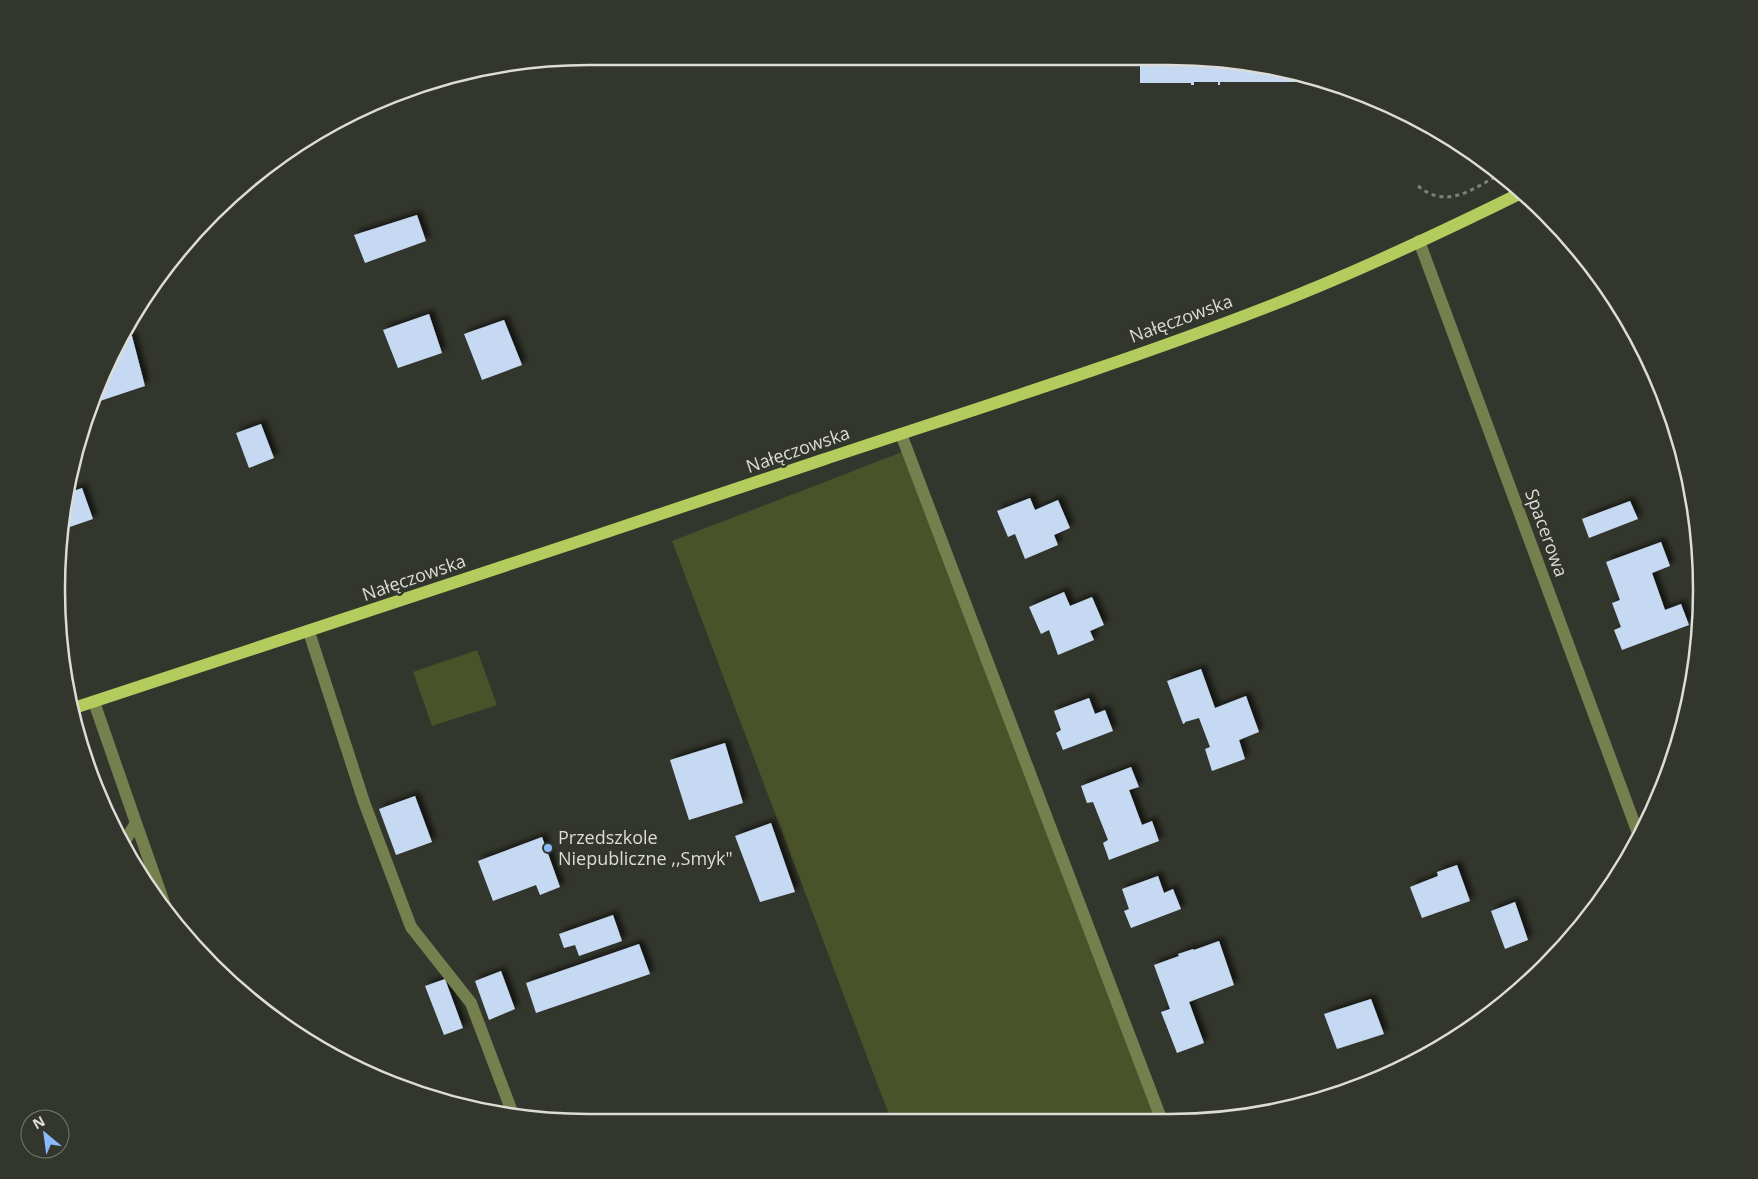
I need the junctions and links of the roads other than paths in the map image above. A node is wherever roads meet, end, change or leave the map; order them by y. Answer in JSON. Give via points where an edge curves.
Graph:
{"nodes":[{"id":1,"x":1515,"y":196,"type":"edge"},
{"id":2,"x":1419,"y":241,"type":"junction"},
{"id":3,"x":901,"y":434,"type":"junction"},
{"id":4,"x":309,"y":632,"type":"junction"},
{"id":5,"x":94,"y":702,"type":"junction"},
{"id":6,"x":79,"y":707,"type":"edge"},
{"id":7,"x":136,"y":823,"type":"junction"},
{"id":8,"x":1636,"y":827,"type":"edge"},
{"id":9,"x":127,"y":837,"type":"edge"},
{"id":10,"x":160,"y":890,"type":"edge"},
{"id":11,"x":511,"y":1108,"type":"edge"},
{"id":12,"x":1159,"y":1114,"type":"edge"}],
"edges":[{"from":1,"to":2,"type":"main road","name":"Nałęczowska"},
{"from":2,"to":3,"type":"main road","name":"Nałęczowska","via":[[1262,309]]},
{"from":2,"to":8,"type":"street","name":"Spacerowa"},
{"from":3,"to":4,"type":"main road","name":"Nałęczowska"},
{"from":3,"to":12,"type":"street"},
{"from":4,"to":5,"type":"main road","name":"Nałęczowska"},
{"from":4,"to":11,"type":"street","via":[[364,802],[410,927],[471,1003]]},
{"from":5,"to":6,"type":"main road","name":"Nałęczowska"},
{"from":5,"to":7,"type":"street"},
{"from":7,"to":9,"type":"street"},
{"from":7,"to":10,"type":"street"}]}
